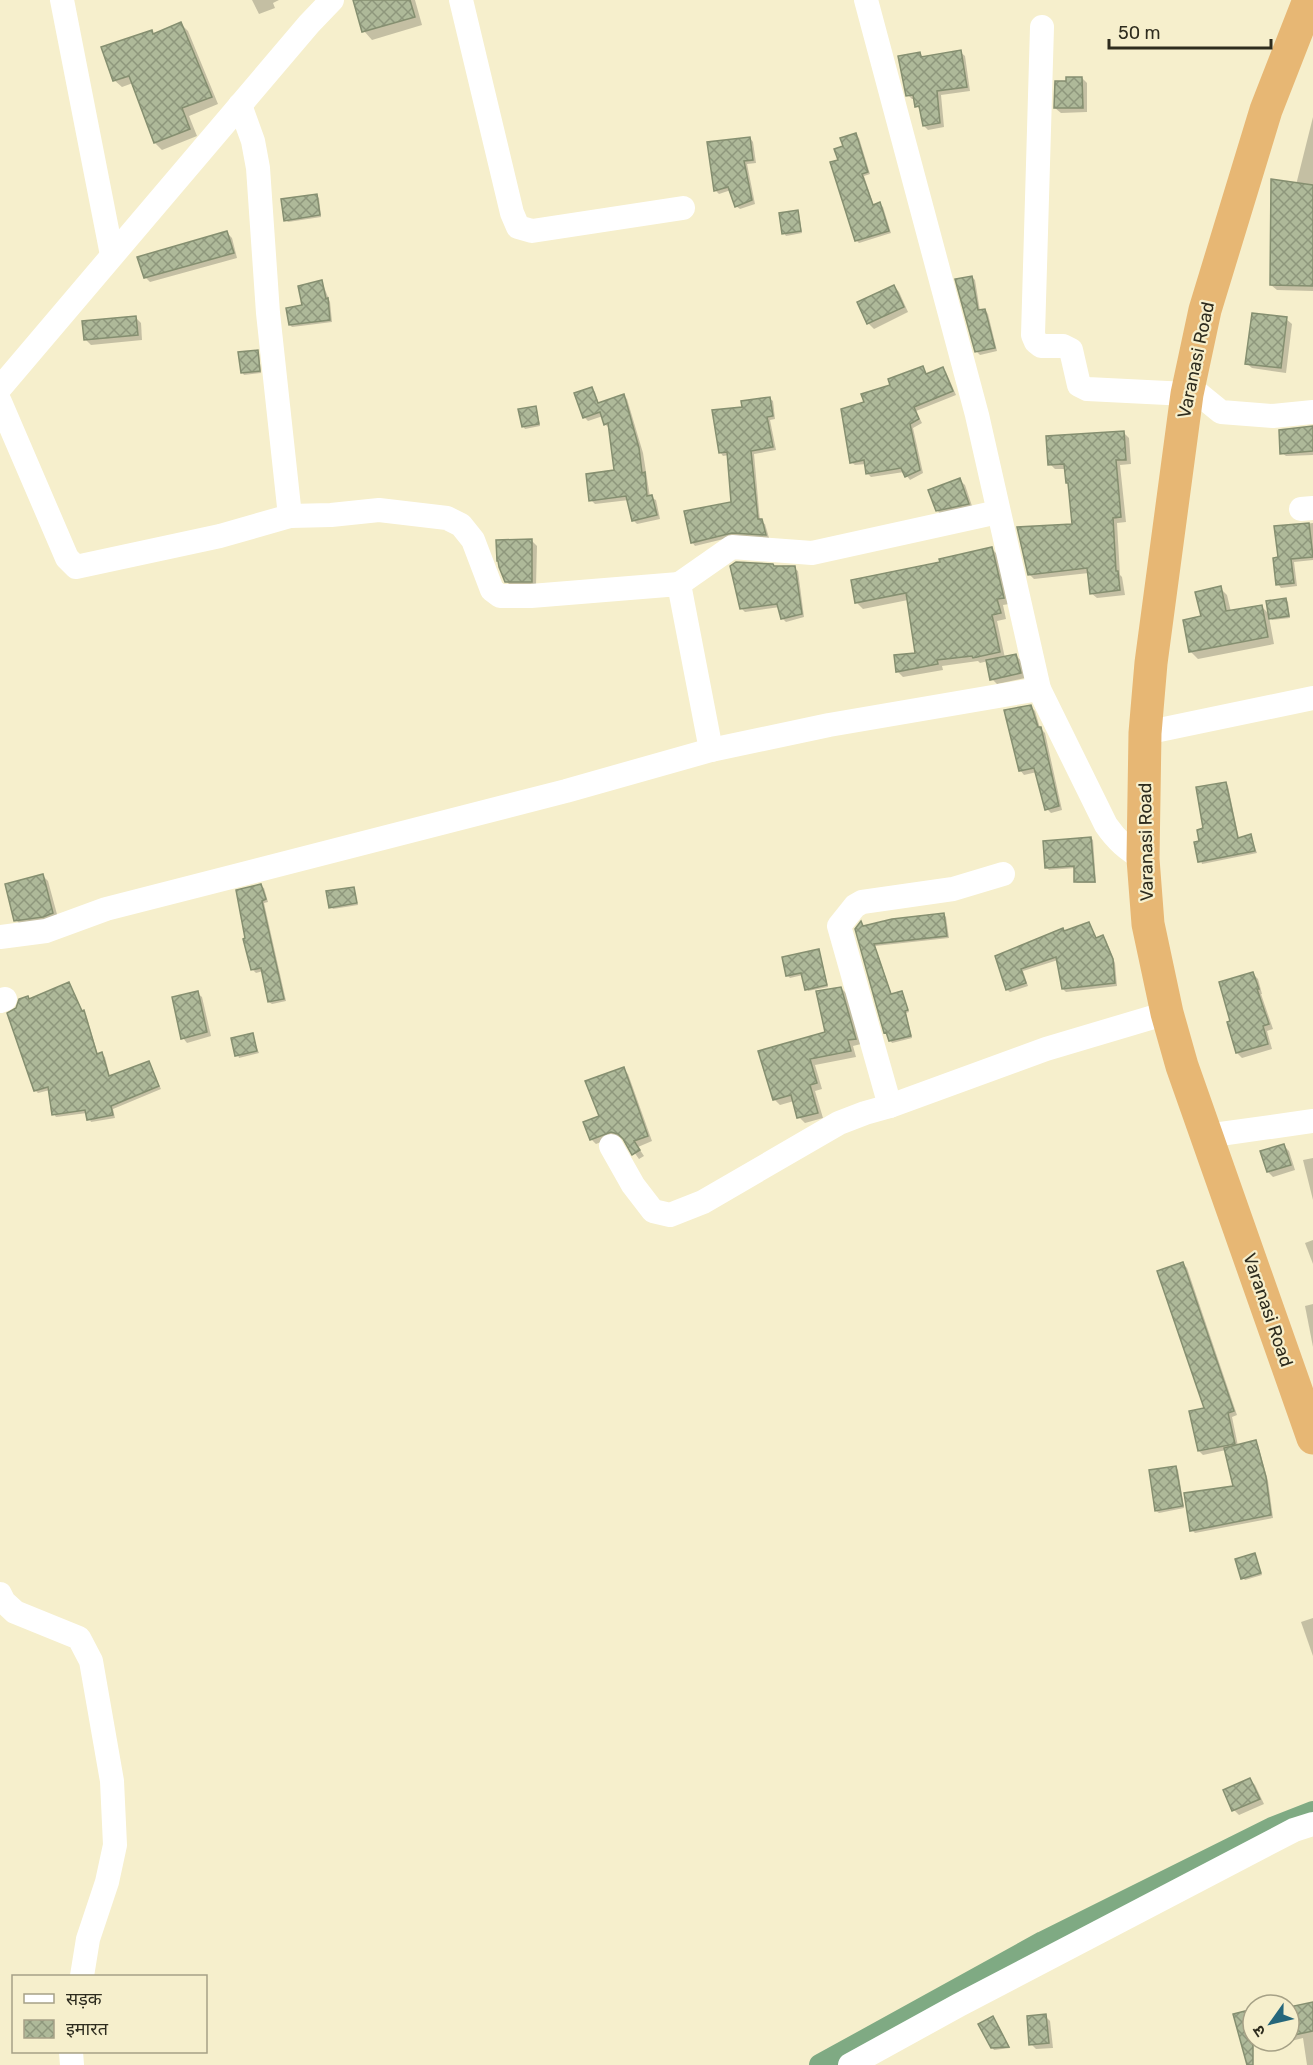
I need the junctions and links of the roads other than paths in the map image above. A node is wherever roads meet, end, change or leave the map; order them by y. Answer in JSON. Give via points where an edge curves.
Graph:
{"nodes":[{"id":1,"x":62,"y":0,"type":"edge"},
{"id":2,"x":332,"y":0,"type":"edge"},
{"id":3,"x":460,"y":0,"type":"edge"},
{"id":4,"x":866,"y":0,"type":"edge"},
{"id":5,"x":1309,"y":0,"type":"edge"},
{"id":6,"x":1042,"y":27,"type":"dead end"},
{"id":7,"x":240,"y":105,"type":"junction"},
{"id":8,"x":683,"y":208,"type":"dead end"},
{"id":9,"x":112,"y":255,"type":"junction"},
{"id":10,"x":0,"y":388,"type":"edge"},
{"id":11,"x":1188,"y":390,"type":"junction"},
{"id":12,"x":0,"y":402,"type":"edge"},
{"id":13,"x":1313,"y":412,"type":"edge"},
{"id":14,"x":998,"y":512,"type":"junction"},
{"id":15,"x":290,"y":516,"type":"junction"},
{"id":16,"x":679,"y":584,"type":"junction"},
{"id":17,"x":1039,"y":689,"type":"junction"},
{"id":18,"x":1313,"y":698,"type":"edge"},
{"id":19,"x":1145,"y":733,"type":"junction"},
{"id":20,"x":711,"y":750,"type":"junction"},
{"id":21,"x":1143,"y":859,"type":"junction"},
{"id":22,"x":1003,"y":874,"type":"dead end"},
{"id":23,"x":0,"y":938,"type":"edge"},
{"id":24,"x":1167,"y":1013,"type":"junction"},
{"id":25,"x":890,"y":1106,"type":"junction"},
{"id":26,"x":1313,"y":1121,"type":"edge"},
{"id":27,"x":1206,"y":1136,"type":"junction"},
{"id":28,"x":611,"y":1146,"type":"dead end"},
{"id":29,"x":1313,"y":1438,"type":"edge"},
{"id":30,"x":0,"y":1594,"type":"edge"},
{"id":31,"x":1313,"y":1824,"type":"edge"},
{"id":32,"x":82,"y":1975,"type":"edge"},
{"id":33,"x":850,"y":2065,"type":"edge"}],
"edges":[{"from":1,"to":9,"type":"street"},
{"from":2,"to":7,"type":"street"},
{"from":3,"to":8,"type":"street","via":[[518,227],[532,231]]},
{"from":4,"to":14,"type":"street","via":[[977,415]]},
{"from":5,"to":11,"type":"highway","name":"Varanasi Road","via":[[1266,110],[1205,310]]},
{"from":6,"to":11,"type":"street","via":[[1032,335],[1041,346],[1071,350],[1079,385],[1087,390]]},
{"from":7,"to":9,"type":"street"},
{"from":7,"to":15,"type":"street","via":[[258,168],[268,313]]},
{"from":9,"to":10,"type":"street"},
{"from":11,"to":13,"type":"street","via":[[1221,412],[1273,416]]},
{"from":11,"to":19,"type":"highway","name":"Varanasi Road"},
{"from":12,"to":15,"type":"street","via":[[67,558],[76,567],[220,536]]},
{"from":14,"to":16,"type":"street","via":[[812,553],[732,547]]},
{"from":14,"to":17,"type":"street"},
{"from":15,"to":16,"type":"street","via":[[378,510],[447,518],[468,532],[492,590],[500,596]]},
{"from":16,"to":20,"type":"street"},
{"from":17,"to":20,"type":"street","via":[[829,725]]},
{"from":17,"to":21,"type":"street","via":[[1106,825],[1116,840]]},
{"from":18,"to":19,"type":"street"},
{"from":19,"to":21,"type":"highway","name":"Varanasi Road"},
{"from":20,"to":23,"type":"street","via":[[105,909],[46,931]]},
{"from":21,"to":24,"type":"highway","name":"Varanasi Road","via":[[1148,924]]},
{"from":22,"to":25,"type":"street","via":[[953,889],[862,902],[839,926]]},
{"from":24,"to":25,"type":"street","via":[[1046,1049]]},
{"from":24,"to":27,"type":"highway","name":"Varanasi Road"},
{"from":25,"to":28,"type":"street","via":[[839,1123],[703,1202],[670,1215],[653,1211]]},
{"from":26,"to":27,"type":"street"},
{"from":27,"to":29,"type":"highway","name":"Varanasi Road"},
{"from":30,"to":32,"type":"street","via":[[15,1612],[79,1638],[92,1660],[112,1782],[115,1845],[88,1939]]},
{"from":31,"to":33,"type":"street","via":[[1294,1830],[969,1999]]}]}
